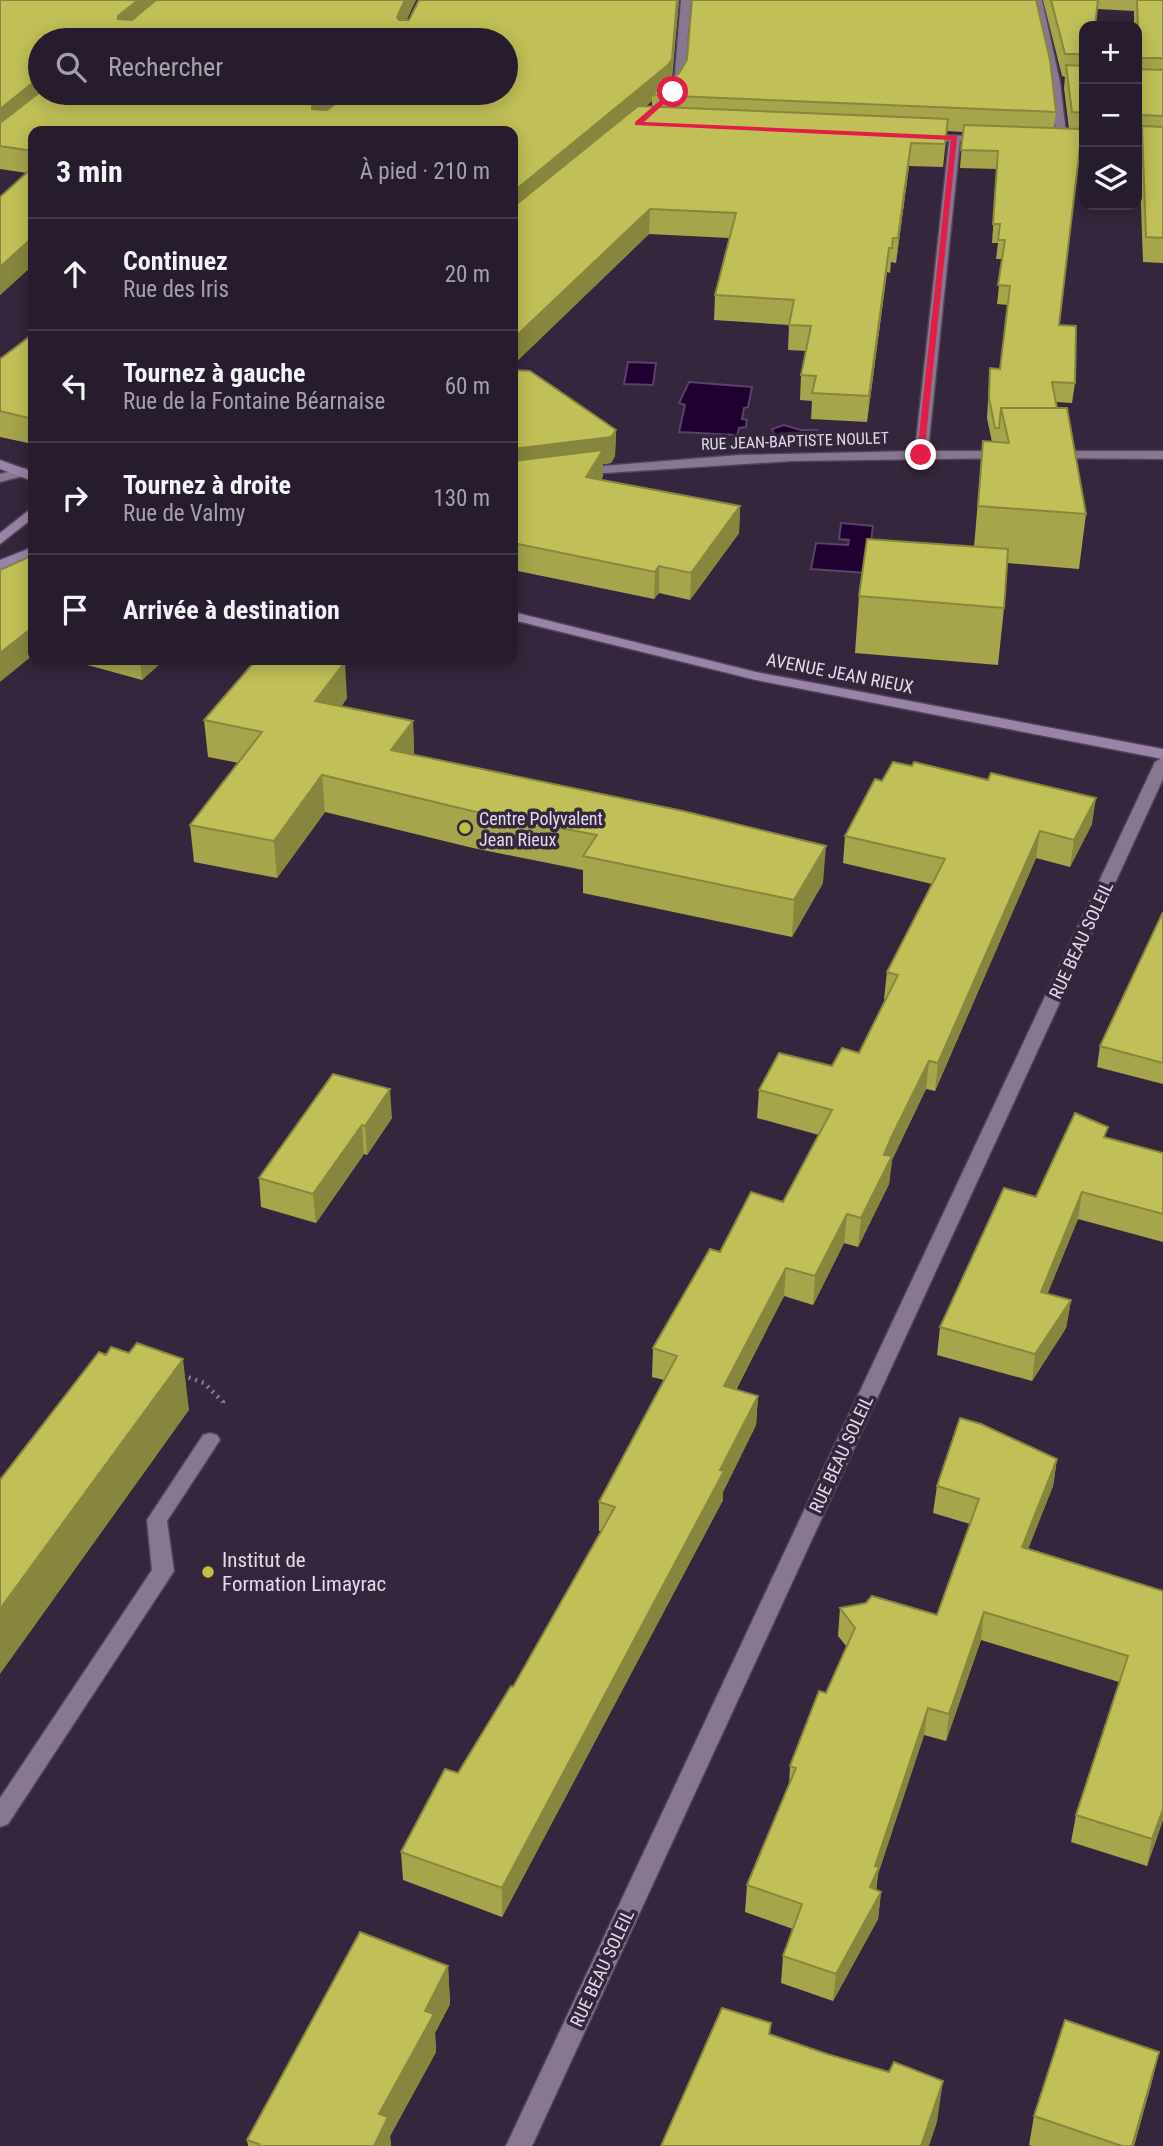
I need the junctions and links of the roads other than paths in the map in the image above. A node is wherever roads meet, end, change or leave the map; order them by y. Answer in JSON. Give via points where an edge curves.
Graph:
{"nodes":[{"id":1,"x":686,"y":0,"type":"edge"},
{"id":2,"x":1037,"y":0,"type":"edge"},
{"id":3,"x":664,"y":100,"type":"edge"},
{"id":4,"x":914,"y":136,"type":"edge"},
{"id":5,"x":955,"y":138,"type":"junction"},
{"id":6,"x":995,"y":139,"type":"edge"},
{"id":7,"x":1048,"y":141,"type":"edge"},
{"id":8,"x":1142,"y":144,"type":"edge"},
{"id":9,"x":1163,"y":145,"type":"edge"},
{"id":10,"x":921,"y":455,"type":"junction"},
{"id":11,"x":1015,"y":455,"type":"edge"},
{"id":12,"x":1042,"y":455,"type":"edge"},
{"id":13,"x":1163,"y":456,"type":"edge"},
{"id":14,"x":0,"y":464,"type":"edge"},
{"id":15,"x":27,"y":474,"type":"edge"},
{"id":16,"x":570,"y":474,"type":"edge"},
{"id":17,"x":0,"y":478,"type":"edge"},
{"id":18,"x":28,"y":515,"type":"edge"},
{"id":19,"x":0,"y":540,"type":"edge"},
{"id":20,"x":28,"y":553,"type":"edge"},
{"id":21,"x":0,"y":565,"type":"edge"},
{"id":22,"x":518,"y":618,"type":"edge"},
{"id":23,"x":1163,"y":754,"type":"edge"},
{"id":24,"x":1163,"y":762,"type":"edge"},
{"id":25,"x":210,"y":1440,"type":"road end"},
{"id":26,"x":0,"y":1817,"type":"edge"},
{"id":27,"x":520,"y":2146,"type":"edge"}],
"edges":[{"from":1,"to":3,"type":"street","via":[[680,83]]},
{"from":2,"to":7,"type":"street","via":[[1060,82],[1067,141]]},
{"from":4,"to":5,"type":"street"},
{"from":5,"to":6,"type":"street"},
{"from":5,"to":10,"type":"street"},
{"from":8,"to":9,"type":"street"},
{"from":10,"to":11,"type":"street","name":"RUE JEAN-BAPTISTE NOULET"},
{"from":10,"to":16,"type":"street","name":"RUE JEAN-BAPTISTE NOULET","via":[[697,462]]},
{"from":12,"to":13,"type":"street"},
{"from":14,"to":15,"type":"main road"},
{"from":15,"to":17,"type":"street"},
{"from":18,"to":19,"type":"main road"},
{"from":20,"to":21,"type":"main road"},
{"from":22,"to":23,"type":"main road","name":"AVENUE JEAN RIEUX","via":[[756,676]]},
{"from":24,"to":27,"type":"street","name":"RUE BEAU SOLEIL"},
{"from":25,"to":26,"type":"street","via":[[157,1520],[163,1572]]}]}
